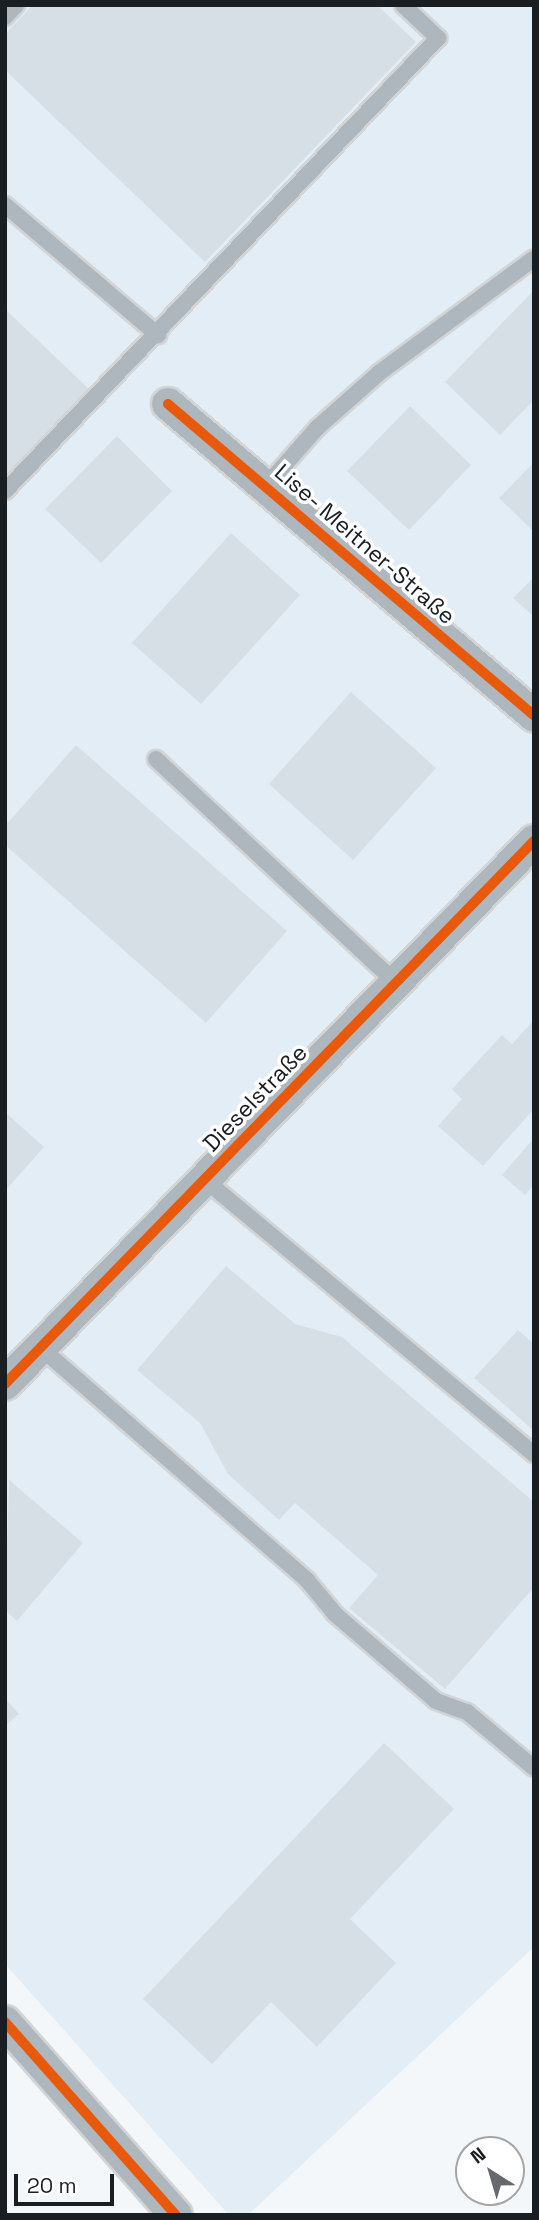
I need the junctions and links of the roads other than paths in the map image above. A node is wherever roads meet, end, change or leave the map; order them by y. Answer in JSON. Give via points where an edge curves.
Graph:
{"nodes":[{"id":1,"x":16,"y":5,"type":"edge"},
{"id":2,"x":403,"y":5,"type":"edge"},
{"id":3,"x":5,"y":17,"type":"edge"},
{"id":4,"x":5,"y":205,"type":"edge"},
{"id":5,"x":533,"y":259,"type":"edge"},
{"id":6,"x":158,"y":335,"type":"junction"},
{"id":7,"x":168,"y":404,"type":"dead end"},
{"id":8,"x":265,"y":487,"type":"junction"},
{"id":9,"x":5,"y":491,"type":"edge"},
{"id":10,"x":534,"y":716,"type":"edge"},
{"id":11,"x":156,"y":760,"type":"dead end"},
{"id":12,"x":534,"y":841,"type":"edge"},
{"id":13,"x":396,"y":983,"type":"junction"},
{"id":14,"x":205,"y":1180,"type":"junction"},
{"id":15,"x":41,"y":1348,"type":"junction"},
{"id":16,"x":5,"y":1384,"type":"edge"},
{"id":17,"x":534,"y":1454,"type":"edge"},
{"id":18,"x":534,"y":1769,"type":"edge"},
{"id":19,"x":5,"y":2022,"type":"edge"},
{"id":20,"x":176,"y":2215,"type":"edge"}],
"edges":[{"from":1,"to":3,"type":"lane"},
{"from":2,"to":6,"type":"lane","via":[[438,38]]},
{"from":4,"to":6,"type":"lane"},
{"from":5,"to":8,"type":"lane","via":[[379,373],[317,428]]},
{"from":6,"to":9,"type":"lane"},
{"from":7,"to":8,"type":"street","name":"Lise- Meitner-Straße"},
{"from":8,"to":10,"type":"street","name":"Lise- Meitner-Straße"},
{"from":11,"to":13,"type":"lane"},
{"from":12,"to":13,"type":"street","name":"Dieselstraße"},
{"from":13,"to":14,"type":"street","name":"Dieselstraße"},
{"from":14,"to":15,"type":"street","name":"Dieselstraße"},
{"from":14,"to":17,"type":"lane"},
{"from":15,"to":16,"type":"street","name":"Dieselstraße"},
{"from":15,"to":18,"type":"lane","via":[[297,1571],[335,1614],[416,1684],[436,1701],[467,1712]]},
{"from":19,"to":20,"type":"street"}]}
